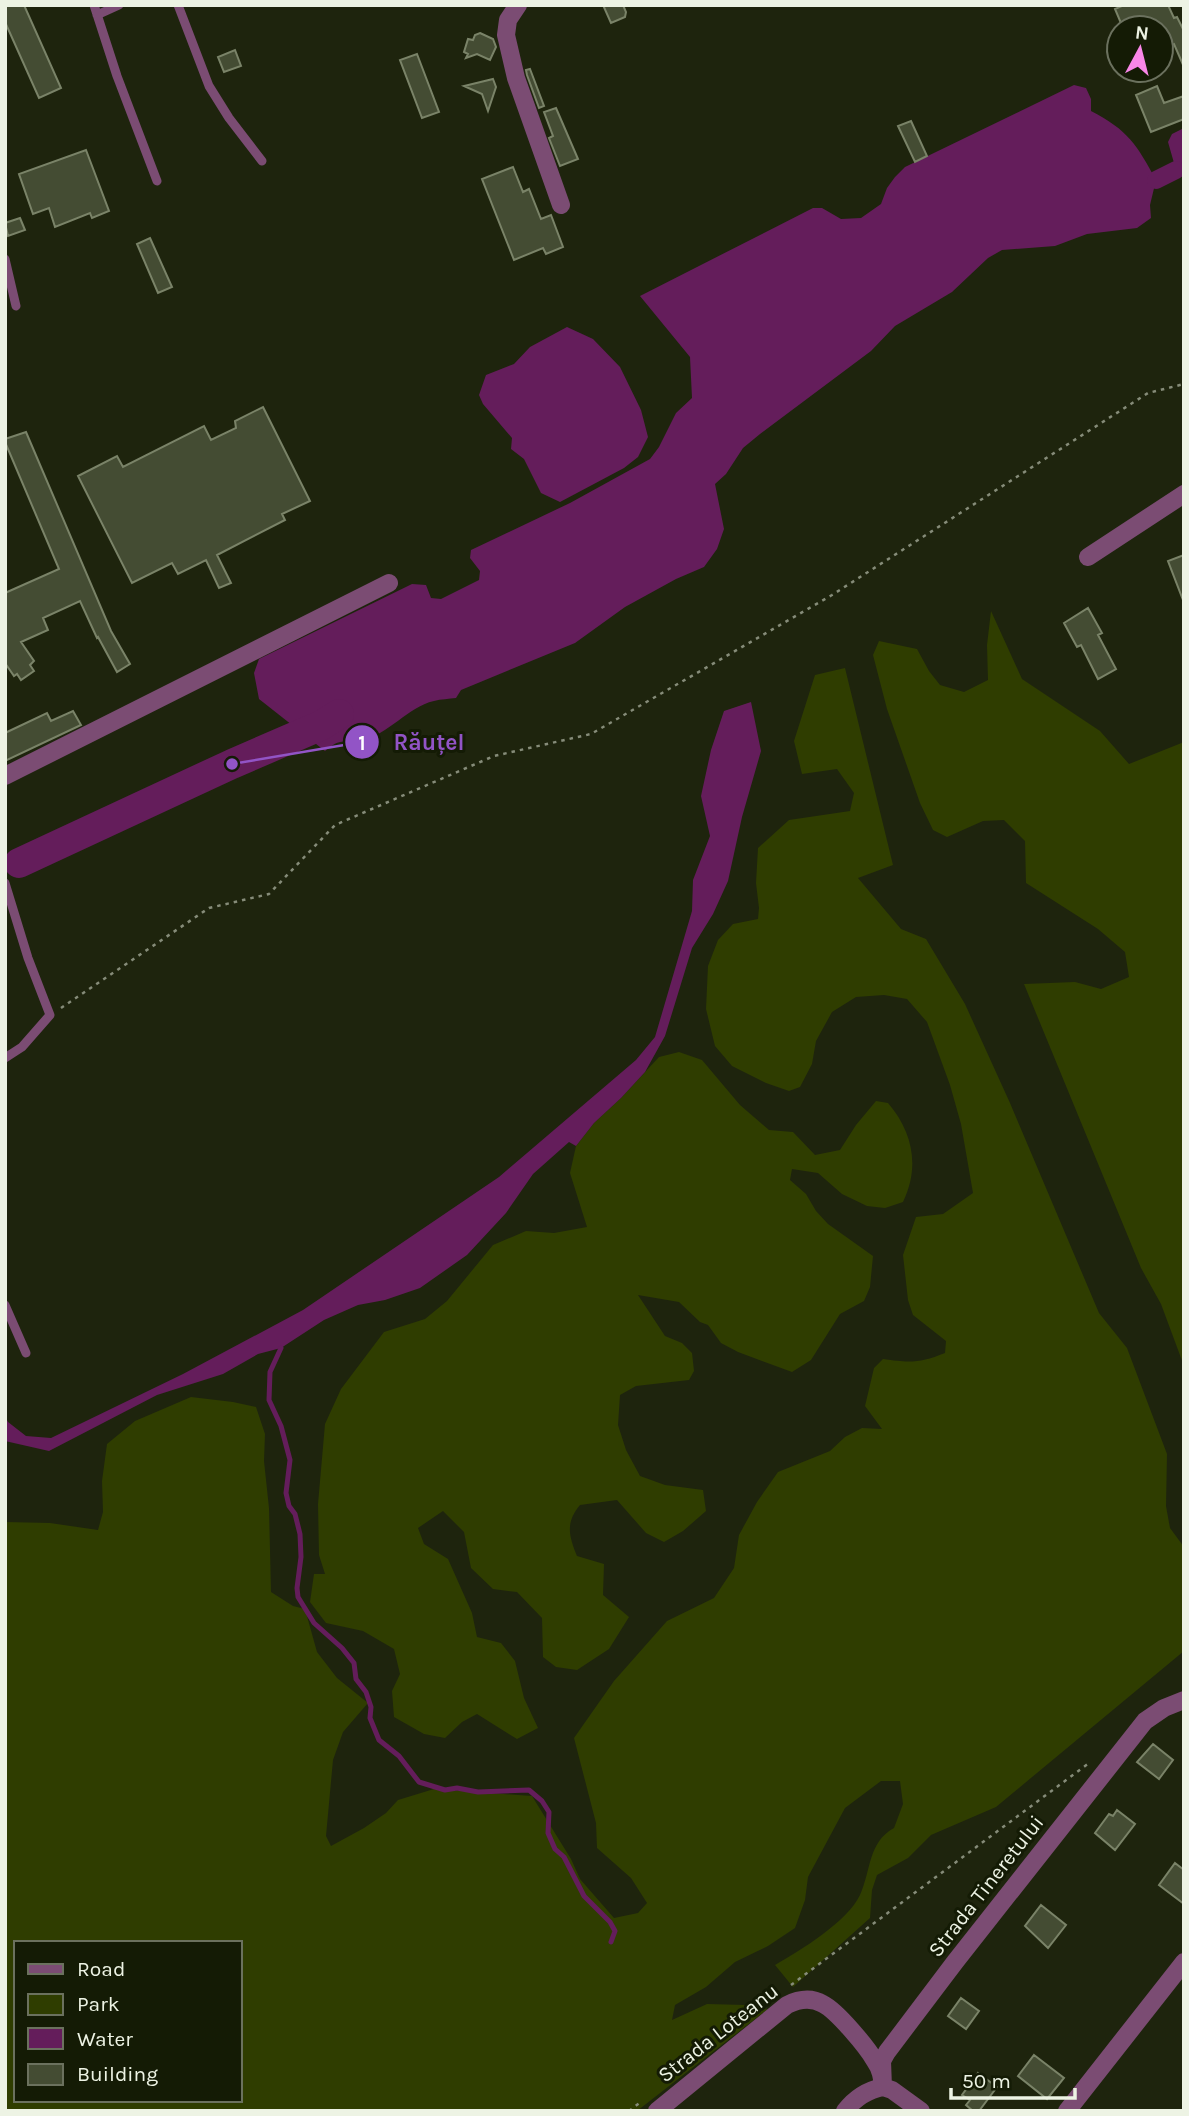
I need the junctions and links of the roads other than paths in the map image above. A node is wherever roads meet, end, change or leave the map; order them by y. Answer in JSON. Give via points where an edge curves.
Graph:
{"nodes":[{"id":1,"x":94,"y":5,"type":"edge"},
{"id":2,"x":119,"y":5,"type":"edge"},
{"id":3,"x":178,"y":5,"type":"edge"},
{"id":4,"x":518,"y":5,"type":"edge"},
{"id":5,"x":97,"y":15,"type":"junction"},
{"id":6,"x":262,"y":161,"type":"dead end"},
{"id":7,"x":157,"y":181,"type":"dead end"},
{"id":8,"x":561,"y":205,"type":"dead end"},
{"id":9,"x":5,"y":259,"type":"edge"},
{"id":10,"x":16,"y":306,"type":"dead end"},
{"id":11,"x":1184,"y":494,"type":"edge"},
{"id":12,"x":1088,"y":557,"type":"dead end"},
{"id":13,"x":389,"y":583,"type":"dead end"},
{"id":14,"x":5,"y":776,"type":"edge"},
{"id":15,"x":5,"y":883,"type":"edge"},
{"id":16,"x":5,"y":1058,"type":"edge"},
{"id":17,"x":5,"y":1305,"type":"edge"},
{"id":18,"x":26,"y":1353,"type":"dead end"},
{"id":19,"x":1184,"y":1700,"type":"edge"},
{"id":20,"x":1184,"y":1962,"type":"edge"},
{"id":21,"x":883,"y":2087,"type":"junction"},
{"id":22,"x":654,"y":2102,"type":"edge"},
{"id":23,"x":845,"y":2111,"type":"edge"},
{"id":24,"x":920,"y":2111,"type":"edge"},
{"id":25,"x":1067,"y":2111,"type":"edge"}],
"edges":[{"from":1,"to":5,"type":"lane"},
{"from":2,"to":5,"type":"lane"},
{"from":3,"to":6,"type":"lane","via":[[209,86]]},
{"from":4,"to":8,"type":"street","via":[[508,20],[506,35],[516,78]]},
{"from":5,"to":7,"type":"lane"},
{"from":9,"to":10,"type":"lane"},
{"from":11,"to":12,"type":"street"},
{"from":13,"to":14,"type":"street"},
{"from":15,"to":16,"type":"lane","via":[[50,1015],[22,1047]]},
{"from":17,"to":18,"type":"lane"},
{"from":19,"to":21,"type":"street","name":"Strada Tineretului","via":[[1145,1721],[955,1962],[887,2052],[882,2061]]},
{"from":20,"to":25,"type":"street"},
{"from":21,"to":22,"type":"street","name":"Strada Loteanu","via":[[875,2059],[834,2012],[810,1999],[787,2005]]},
{"from":21,"to":23,"type":"street","via":[[863,2094]]},
{"from":21,"to":24,"type":"street"}]}
